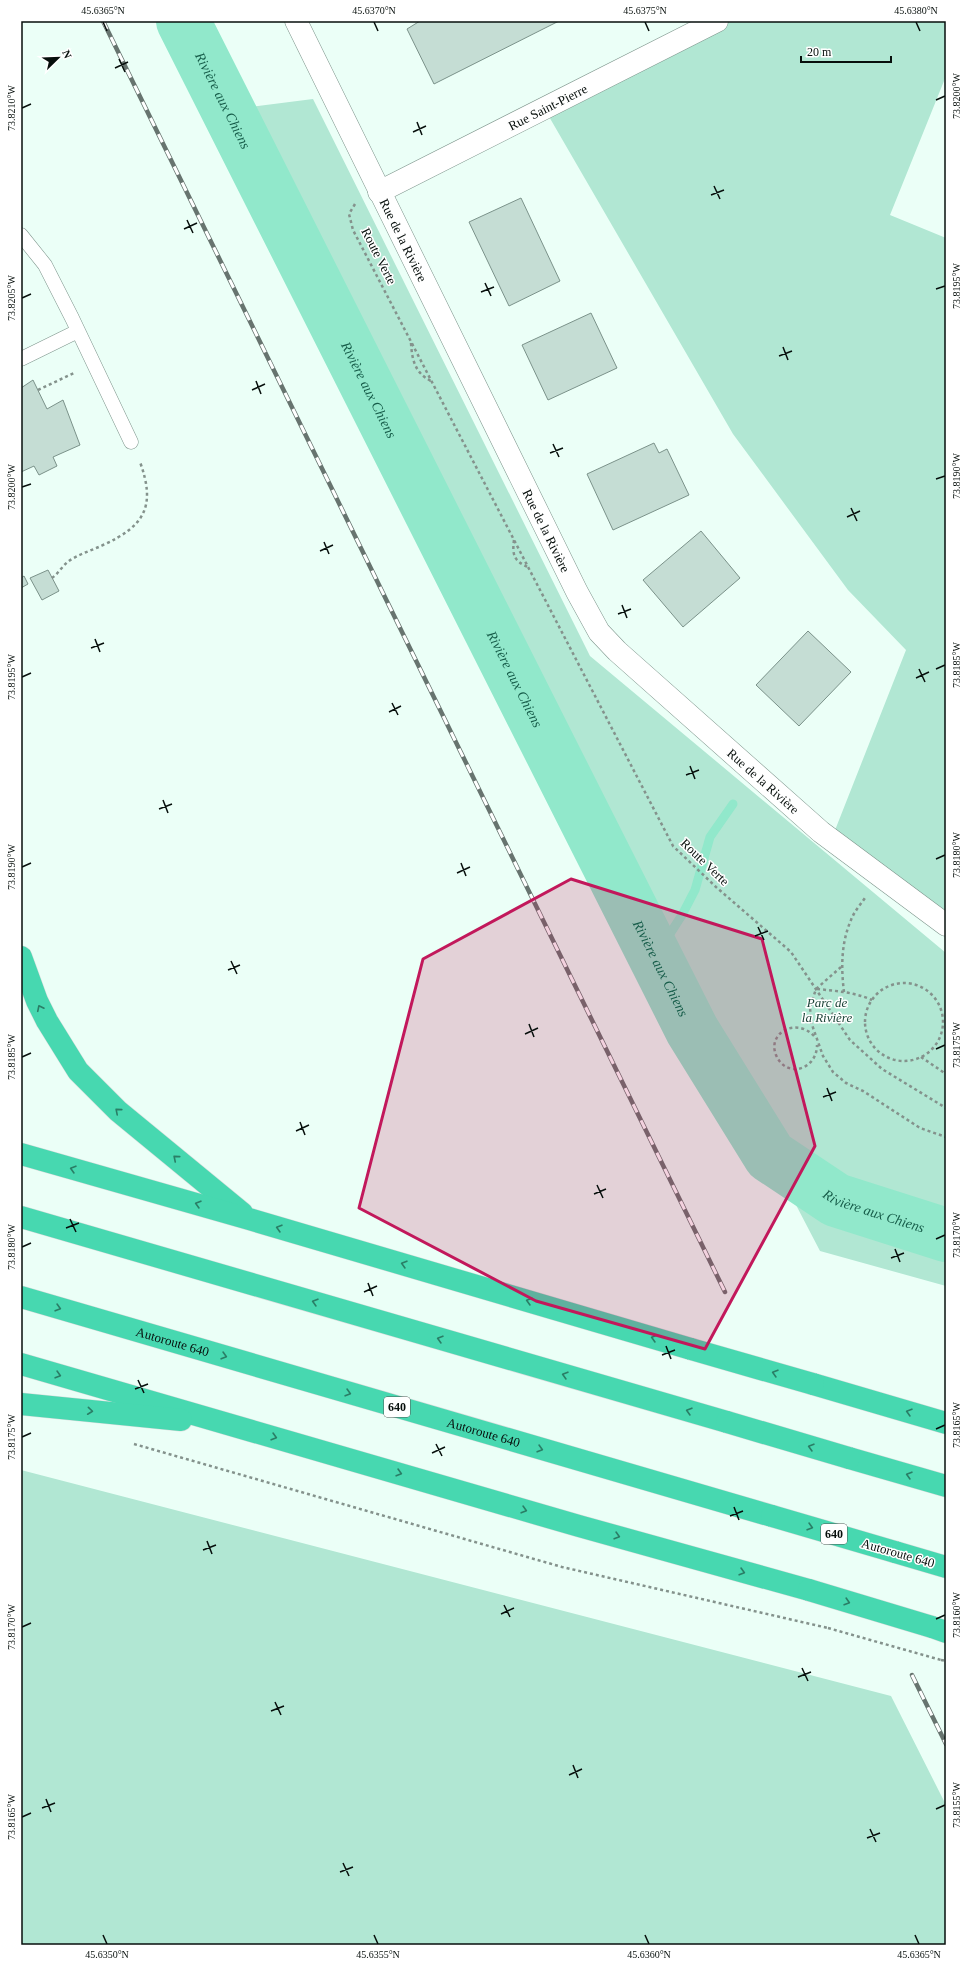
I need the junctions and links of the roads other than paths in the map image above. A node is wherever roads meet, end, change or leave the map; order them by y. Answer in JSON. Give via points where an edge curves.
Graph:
{"nodes":[{"id":1,"x":296,"y":21,"type":"edge"},
{"id":2,"x":716,"y":21,"type":"edge"},
{"id":3,"x":379,"y":192,"type":"junction"},
{"id":4,"x":21,"y":235,"type":"edge"},
{"id":5,"x":78,"y":331,"type":"junction"},
{"id":6,"x":21,"y":359,"type":"edge"},
{"id":7,"x":131,"y":442,"type":"road end"},
{"id":8,"x":946,"y":925,"type":"edge"},
{"id":9,"x":21,"y":957,"type":"edge"},
{"id":10,"x":21,"y":1154,"type":"edge"},
{"id":11,"x":21,"y":1217,"type":"edge"},
{"id":12,"x":249,"y":1219,"type":"junction"},
{"id":13,"x":21,"y":1298,"type":"edge"},
{"id":14,"x":21,"y":1364,"type":"edge"},
{"id":15,"x":21,"y":1404,"type":"edge"},
{"id":16,"x":946,"y":1423,"type":"edge"},
{"id":17,"x":237,"y":1426,"type":"junction"},
{"id":18,"x":946,"y":1486,"type":"edge"},
{"id":19,"x":946,"y":1567,"type":"edge"},
{"id":20,"x":939,"y":1629,"type":"edge"}],
"edges":[{"from":1,"to":3,"type":"street","name":"Rue de la Rivière"},
{"from":2,"to":3,"type":"street","name":"Rue Saint-Pierre"},
{"from":3,"to":8,"type":"street","name":"Rue de la Rivière","via":[[599,632],[617,651],[821,832]]},
{"from":4,"to":5,"type":"lane","via":[[45,265]]},
{"from":5,"to":6,"type":"lane"},
{"from":5,"to":7,"type":"lane"},
{"from":12,"to":9,"type":"highway","one_way":true,"via":[[118,1111],[78,1071],[46,1021]]},
{"from":12,"to":10,"type":"highway","one_way":true},
{"from":18,"to":11,"type":"highway","one_way":true,"bridge":true},
{"from":16,"to":12,"type":"highway","one_way":true,"bridge":true},
{"from":13,"to":19,"type":"highway","name":"Autoroute 640","number":"640","one_way":true,"bridge":true},
{"from":14,"to":17,"type":"highway","one_way":true},
{"from":15,"to":17,"type":"highway","one_way":true},
{"from":17,"to":20,"type":"highway","one_way":true,"bridge":true}]}
